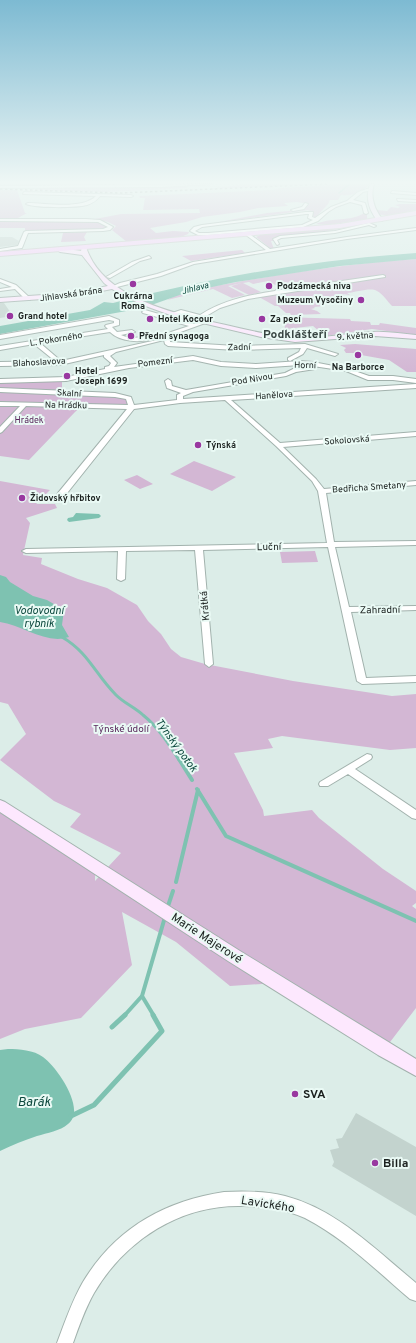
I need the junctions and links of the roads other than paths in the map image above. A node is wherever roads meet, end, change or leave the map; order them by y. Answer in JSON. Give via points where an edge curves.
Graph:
{"nodes":[{"id":1,"x":20,"y":247,"type":"edge"},
{"id":2,"x":101,"y":247,"type":"edge"},
{"id":3,"x":265,"y":247,"type":"edge"},
{"id":4,"x":296,"y":247,"type":"edge"},
{"id":5,"x":0,"y":250,"type":"edge"},
{"id":6,"x":86,"y":251,"type":"junction"},
{"id":7,"x":270,"y":251,"type":"junction"},
{"id":8,"x":0,"y":254,"type":"edge"},
{"id":9,"x":149,"y":257,"type":"dead end"},
{"id":10,"x":106,"y":275,"type":"junction"},
{"id":11,"x":382,"y":276,"type":"dead end"},
{"id":12,"x":0,"y":280,"type":"edge"},
{"id":13,"x":112,"y":286,"type":"junction"},
{"id":14,"x":15,"y":288,"type":"junction"},
{"id":15,"x":0,"y":290,"type":"edge"},
{"id":16,"x":101,"y":292,"type":"junction"},
{"id":17,"x":121,"y":293,"type":"junction"},
{"id":18,"x":28,"y":299,"type":"junction"},
{"id":19,"x":0,"y":300,"type":"edge"},
{"id":20,"x":145,"y":312,"type":"dead end"},
{"id":21,"x":214,"y":316,"type":"dead end"},
{"id":22,"x":200,"y":322,"type":"junction"},
{"id":23,"x":113,"y":332,"type":"junction"},
{"id":24,"x":132,"y":332,"type":"dead end"},
{"id":25,"x":175,"y":334,"type":"junction"},
{"id":26,"x":261,"y":334,"type":"junction"},
{"id":27,"x":0,"y":337,"type":"edge"},
{"id":28,"x":416,"y":337,"type":"edge"},
{"id":29,"x":36,"y":343,"type":"junction"},
{"id":30,"x":302,"y":343,"type":"junction"},
{"id":31,"x":192,"y":346,"type":"junction"},
{"id":32,"x":260,"y":347,"type":"junction"},
{"id":33,"x":0,"y":348,"type":"edge"},
{"id":34,"x":113,"y":352,"type":"junction"},
{"id":35,"x":335,"y":354,"type":"dead end"},
{"id":36,"x":193,"y":358,"type":"junction"},
{"id":37,"x":290,"y":359,"type":"dead end"},
{"id":38,"x":60,"y":363,"type":"junction"},
{"id":39,"x":0,"y":364,"type":"edge"},
{"id":40,"x":331,"y":366,"type":"junction"},
{"id":41,"x":82,"y":376,"type":"junction"},
{"id":42,"x":0,"y":381,"type":"edge"},
{"id":43,"x":168,"y":381,"type":"dead end"},
{"id":44,"x":416,"y":381,"type":"edge"},
{"id":45,"x":416,"y":386,"type":"edge"},
{"id":46,"x":0,"y":390,"type":"edge"},
{"id":47,"x":185,"y":392,"type":"junction"},
{"id":48,"x":226,"y":398,"type":"junction"},
{"id":49,"x":180,"y":401,"type":"junction"},
{"id":50,"x":0,"y":404,"type":"edge"},
{"id":51,"x":25,"y":404,"type":"junction"},
{"id":52,"x":132,"y":407,"type":"junction"},
{"id":53,"x":0,"y":431,"type":"edge"},
{"id":54,"x":416,"y":434,"type":"edge"},
{"id":55,"x":278,"y":445,"type":"junction"},
{"id":56,"x":416,"y":483,"type":"edge"},
{"id":57,"x":322,"y":491,"type":"junction"},
{"id":58,"x":61,"y":495,"type":"dead end"},
{"id":59,"x":416,"y":543,"type":"edge"},
{"id":60,"x":331,"y":545,"type":"junction"},
{"id":61,"x":199,"y":548,"type":"junction"},
{"id":62,"x":122,"y":549,"type":"junction"},
{"id":63,"x":26,"y":551,"type":"dead end"},
{"id":64,"x":121,"y":579,"type":"dead end"},
{"id":65,"x":416,"y":608,"type":"edge"},
{"id":66,"x":345,"y":610,"type":"junction"},
{"id":67,"x":208,"y":664,"type":"dead end"},
{"id":68,"x":416,"y":679,"type":"edge"},
{"id":69,"x":367,"y":757,"type":"dead end"},
{"id":70,"x":348,"y":769,"type":"junction"},
{"id":71,"x":324,"y":784,"type":"dead end"},
{"id":72,"x":0,"y":805,"type":"edge"},
{"id":73,"x":416,"y":815,"type":"edge"},
{"id":74,"x":416,"y":1068,"type":"edge"},
{"id":75,"x":416,"y":1293,"type":"edge"},
{"id":76,"x":65,"y":1343,"type":"edge"}],
"edges":[{"from":1,"to":5,"type":"street"},
{"from":2,"to":6,"type":"main road"},
{"from":3,"to":7,"type":"street"},
{"from":4,"to":7,"type":"street"},
{"from":6,"to":8,"type":"main road"},
{"from":6,"to":10,"type":"main road"},
{"from":6,"to":13,"type":"main road","via":[[106,282]]},
{"from":7,"to":13,"type":"street","via":[[188,264],[168,272]]},
{"from":9,"to":10,"type":"street","via":[[139,259]]},
{"from":10,"to":13,"type":"main road"},
{"from":11,"to":22,"type":"street","via":[[277,291],[228,302],[212,309]]},
{"from":12,"to":14,"type":"street"},
{"from":13,"to":16,"type":"main road","name":"Jihlavská brána"},
{"from":13,"to":17,"type":"main road"},
{"from":14,"to":15,"type":"street"},
{"from":14,"to":18,"type":"street"},
{"from":16,"to":17,"type":"main road"},
{"from":16,"to":18,"type":"main road","name":"Jihlavská brána"},
{"from":17,"to":22,"type":"main road","name":"9. května","via":[[159,310]]},
{"from":18,"to":19,"type":"main road","name":"Jihlavská brána"},
{"from":20,"to":22,"type":"street"},
{"from":21,"to":22,"type":"street"},
{"from":22,"to":25,"type":"street","name":"Blahoslavova","via":[[192,330]]},
{"from":22,"to":26,"type":"main road","name":"9. května"},
{"from":23,"to":24,"type":"street","name":"L. Pokorného"},
{"from":23,"to":25,"type":"street","via":[[124,340]]},
{"from":23,"to":27,"type":"street","via":[[108,326],[117,324],[116,320],[109,318]]},
{"from":23,"to":29,"type":"street","name":"L. Pokorného"},
{"from":25,"to":31,"type":"street"},
{"from":25,"to":31,"type":"street","name":"Zadní","via":[[167,340],[168,344]]},
{"from":25,"to":34,"type":"street","name":"Blahoslavova","via":[[159,341]]},
{"from":26,"to":30,"type":"main road","name":"9. května"},
{"from":26,"to":32,"type":"street","name":"Zadní"},
{"from":28,"to":30,"type":"main road","name":"9. května","via":[[375,334]]},
{"from":29,"to":33,"type":"street","name":"L. Pokorného"},
{"from":29,"to":38,"type":"street"},
{"from":30,"to":32,"type":"street","name":"Zadní"},
{"from":30,"to":35,"type":"street","name":"Zadní"},
{"from":30,"to":37,"type":"street","name":"Horní","via":[[301,353]]},
{"from":31,"to":32,"type":"street","name":"Zadní"},
{"from":31,"to":36,"type":"street"},
{"from":34,"to":38,"type":"street","name":"Blahoslavova"},
{"from":34,"to":41,"type":"street","name":"Skalní","via":[[106,356],[114,363],[111,367]]},
{"from":36,"to":40,"type":"street","name":"Horní","via":[[205,362],[245,366],[300,363]]},
{"from":36,"to":41,"type":"street","name":"Pomezní","via":[[129,366]]},
{"from":38,"to":39,"type":"street","name":"Blahoslavova","via":[[19,367]]},
{"from":40,"to":44,"type":"street","name":"Horní","via":[[368,378]]},
{"from":40,"to":47,"type":"street","name":"Pod Nivou","via":[[295,370],[286,374]]},
{"from":41,"to":42,"type":"street","name":"Skalní","via":[[66,379]]},
{"from":43,"to":47,"type":"street","via":[[170,387]]},
{"from":45,"to":48,"type":"street","name":"Hanělova"},
{"from":46,"to":52,"type":"street","name":"Skalní","via":[[115,395],[129,398]]},
{"from":47,"to":49,"type":"street","via":[[180,395]]},
{"from":48,"to":49,"type":"street","name":"Hanělova"},
{"from":48,"to":55,"type":"street"},
{"from":49,"to":52,"type":"street","name":"Hanělova"},
{"from":50,"to":51,"type":"street","name":"Na Hrádku"},
{"from":51,"to":52,"type":"street","name":"Na Hrádku"},
{"from":51,"to":53,"type":"street"},
{"from":52,"to":58,"type":"street"},
{"from":54,"to":55,"type":"street","name":"Sokolovská"},
{"from":55,"to":57,"type":"street"},
{"from":56,"to":57,"type":"street","name":"Bedřicha Smetany"},
{"from":57,"to":60,"type":"street"},
{"from":59,"to":60,"type":"street","name":"Luční"},
{"from":60,"to":61,"type":"street","name":"Luční"},
{"from":60,"to":66,"type":"street"},
{"from":61,"to":62,"type":"street","name":"Luční"},
{"from":61,"to":67,"type":"street","name":"Krátká"},
{"from":62,"to":63,"type":"street","name":"Luční"},
{"from":62,"to":64,"type":"street"},
{"from":65,"to":66,"type":"street","name":"Zahradní"},
{"from":66,"to":68,"type":"street","via":[[362,681]]},
{"from":69,"to":70,"type":"street"},
{"from":70,"to":71,"type":"street"},
{"from":70,"to":73,"type":"street"},
{"from":72,"to":74,"type":"main road","name":"Marie Majerové","via":[[234,956]]},
{"from":75,"to":76,"type":"street","name":"Lavického","via":[[346,1235],[292,1205],[241,1198],[213,1200],[165,1215],[133,1235],[106,1263],[90,1287],[76,1313]]}]}
